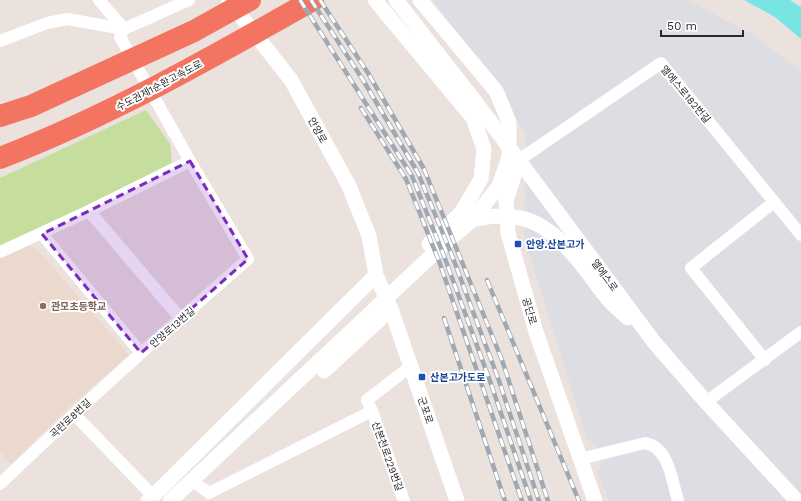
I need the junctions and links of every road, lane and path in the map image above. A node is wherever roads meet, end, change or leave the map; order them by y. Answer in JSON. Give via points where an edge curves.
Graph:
{"nodes":[{"id":1,"x":99,"y":0,"type":"edge"},
{"id":2,"x":189,"y":0,"type":"edge"},
{"id":3,"x":228,"y":0,"type":"edge"},
{"id":4,"x":250,"y":0,"type":"edge"},
{"id":5,"x":313,"y":0,"type":"edge"},
{"id":6,"x":375,"y":0,"type":"edge"},
{"id":7,"x":396,"y":0,"type":"edge"},
{"id":8,"x":420,"y":0,"type":"edge"},
{"id":9,"x":124,"y":29,"type":"junction"},
{"id":10,"x":0,"y":41,"type":"edge"},
{"id":11,"x":0,"y":116,"type":"edge"},
{"id":12,"x":0,"y":158,"type":"edge"},
{"id":13,"x":519,"y":160,"type":"junction"},
{"id":14,"x":190,"y":161,"type":"junction"},
{"id":15,"x":774,"y":202,"type":"junction"},
{"id":16,"x":89,"y":211,"type":"junction"},
{"id":17,"x":472,"y":220,"type":"junction"},
{"id":18,"x":42,"y":234,"type":"junction"},
{"id":19,"x":801,"y":235,"type":"edge"},
{"id":20,"x":0,"y":252,"type":"edge"},
{"id":21,"x":376,"y":275,"type":"junction"},
{"id":22,"x":391,"y":309,"type":"junction"},
{"id":23,"x":181,"y":319,"type":"junction"},
{"id":24,"x":801,"y":332,"type":"edge"},
{"id":25,"x":654,"y":342,"type":"junction"},
{"id":26,"x":141,"y":353,"type":"junction"},
{"id":27,"x":764,"y":360,"type":"junction"},
{"id":28,"x":411,"y":366,"type":"junction"},
{"id":29,"x":706,"y":402,"type":"junction"},
{"id":30,"x":372,"y":411,"type":"junction"},
{"id":31,"x":74,"y":414,"type":"junction"},
{"id":32,"x":580,"y":459,"type":"junction"},
{"id":33,"x":0,"y":484,"type":"edge"},
{"id":34,"x":206,"y":493,"type":"edge"},
{"id":35,"x":153,"y":499,"type":"edge"},
{"id":36,"x":170,"y":501,"type":"edge"},
{"id":37,"x":181,"y":501,"type":"edge"},
{"id":38,"x":404,"y":501,"type":"edge"},
{"id":39,"x":457,"y":501,"type":"edge"},
{"id":40,"x":595,"y":501,"type":"edge"},
{"id":41,"x":678,"y":501,"type":"edge"},
{"id":42,"x":797,"y":501,"type":"edge"}],
"edges":[{"from":1,"to":9,"type":"street"},
{"from":2,"to":9,"type":"street"},
{"from":3,"to":21,"type":"street","name":"안양로","via":[[291,80],[349,186],[369,236]]},
{"from":4,"to":11,"type":"highway","via":[[194,31],[31,106]]},
{"from":5,"to":12,"type":"highway","name":"수도권제1순환고속도로","via":[[135,99]]},
{"from":6,"to":35,"type":"street","via":[[473,118],[484,148],[481,179],[461,213]]},
{"from":7,"to":13,"type":"street","name":"엘에스로"},
{"from":8,"to":17,"type":"street","via":[[496,91],[509,122],[509,157],[499,186]]},
{"from":9,"to":10,"type":"street","via":[[67,19],[47,23]]},
{"from":9,"to":14,"type":"street","name":"안양로13번길","via":[[120,37]]},
{"from":13,"to":15,"type":"street","name":"엘에스로182번길","via":[[660,63]]},
{"from":13,"to":25,"type":"street","name":"엘에스로"},
{"from":13,"to":32,"type":"street","name":"공단로","via":[[506,201],[508,233],[536,332]]},
{"from":14,"to":16,"type":"street"},
{"from":14,"to":23,"type":"street","name":"안양로13번길","via":[[248,259]]},
{"from":15,"to":19,"type":"street","name":"엘에스로182번길"},
{"from":15,"to":27,"type":"street","via":[[691,268]]},
{"from":16,"to":18,"type":"street"},
{"from":16,"to":23,"type":"street"},
{"from":17,"to":25,"type":"street","via":[[492,215],[506,215],[539,224],[560,240],[608,299]]},
{"from":17,"to":36,"type":"street"},
{"from":18,"to":20,"type":"street"},
{"from":18,"to":26,"type":"street","name":"안양로13번길"},
{"from":21,"to":22,"type":"street","name":"군포로"},
{"from":21,"to":35,"type":"street"},
{"from":22,"to":28,"type":"street","name":"군포로"},
{"from":22,"to":34,"type":"street"},
{"from":23,"to":26,"type":"street","name":"안양로13번길"},
{"from":24,"to":27,"type":"street"},
{"from":25,"to":29,"type":"street","name":"엘에스로"},
{"from":26,"to":31,"type":"street","name":"곡란로8번길"},
{"from":27,"to":29,"type":"street"},
{"from":28,"to":30,"type":"street","via":[[367,400]]},
{"from":28,"to":39,"type":"street","name":"군포로"},
{"from":29,"to":42,"type":"street","name":"엘에스로"},
{"from":30,"to":34,"type":"street"},
{"from":30,"to":38,"type":"street","name":"산본천로229번길"},
{"from":31,"to":33,"type":"street","name":"곡란로8번길"},
{"from":31,"to":35,"type":"street"},
{"from":32,"to":40,"type":"street","name":"공단로"},
{"from":32,"to":41,"type":"street","via":[[645,443],[651,444],[663,455]]},
{"from":34,"to":37,"type":"street"}]}
